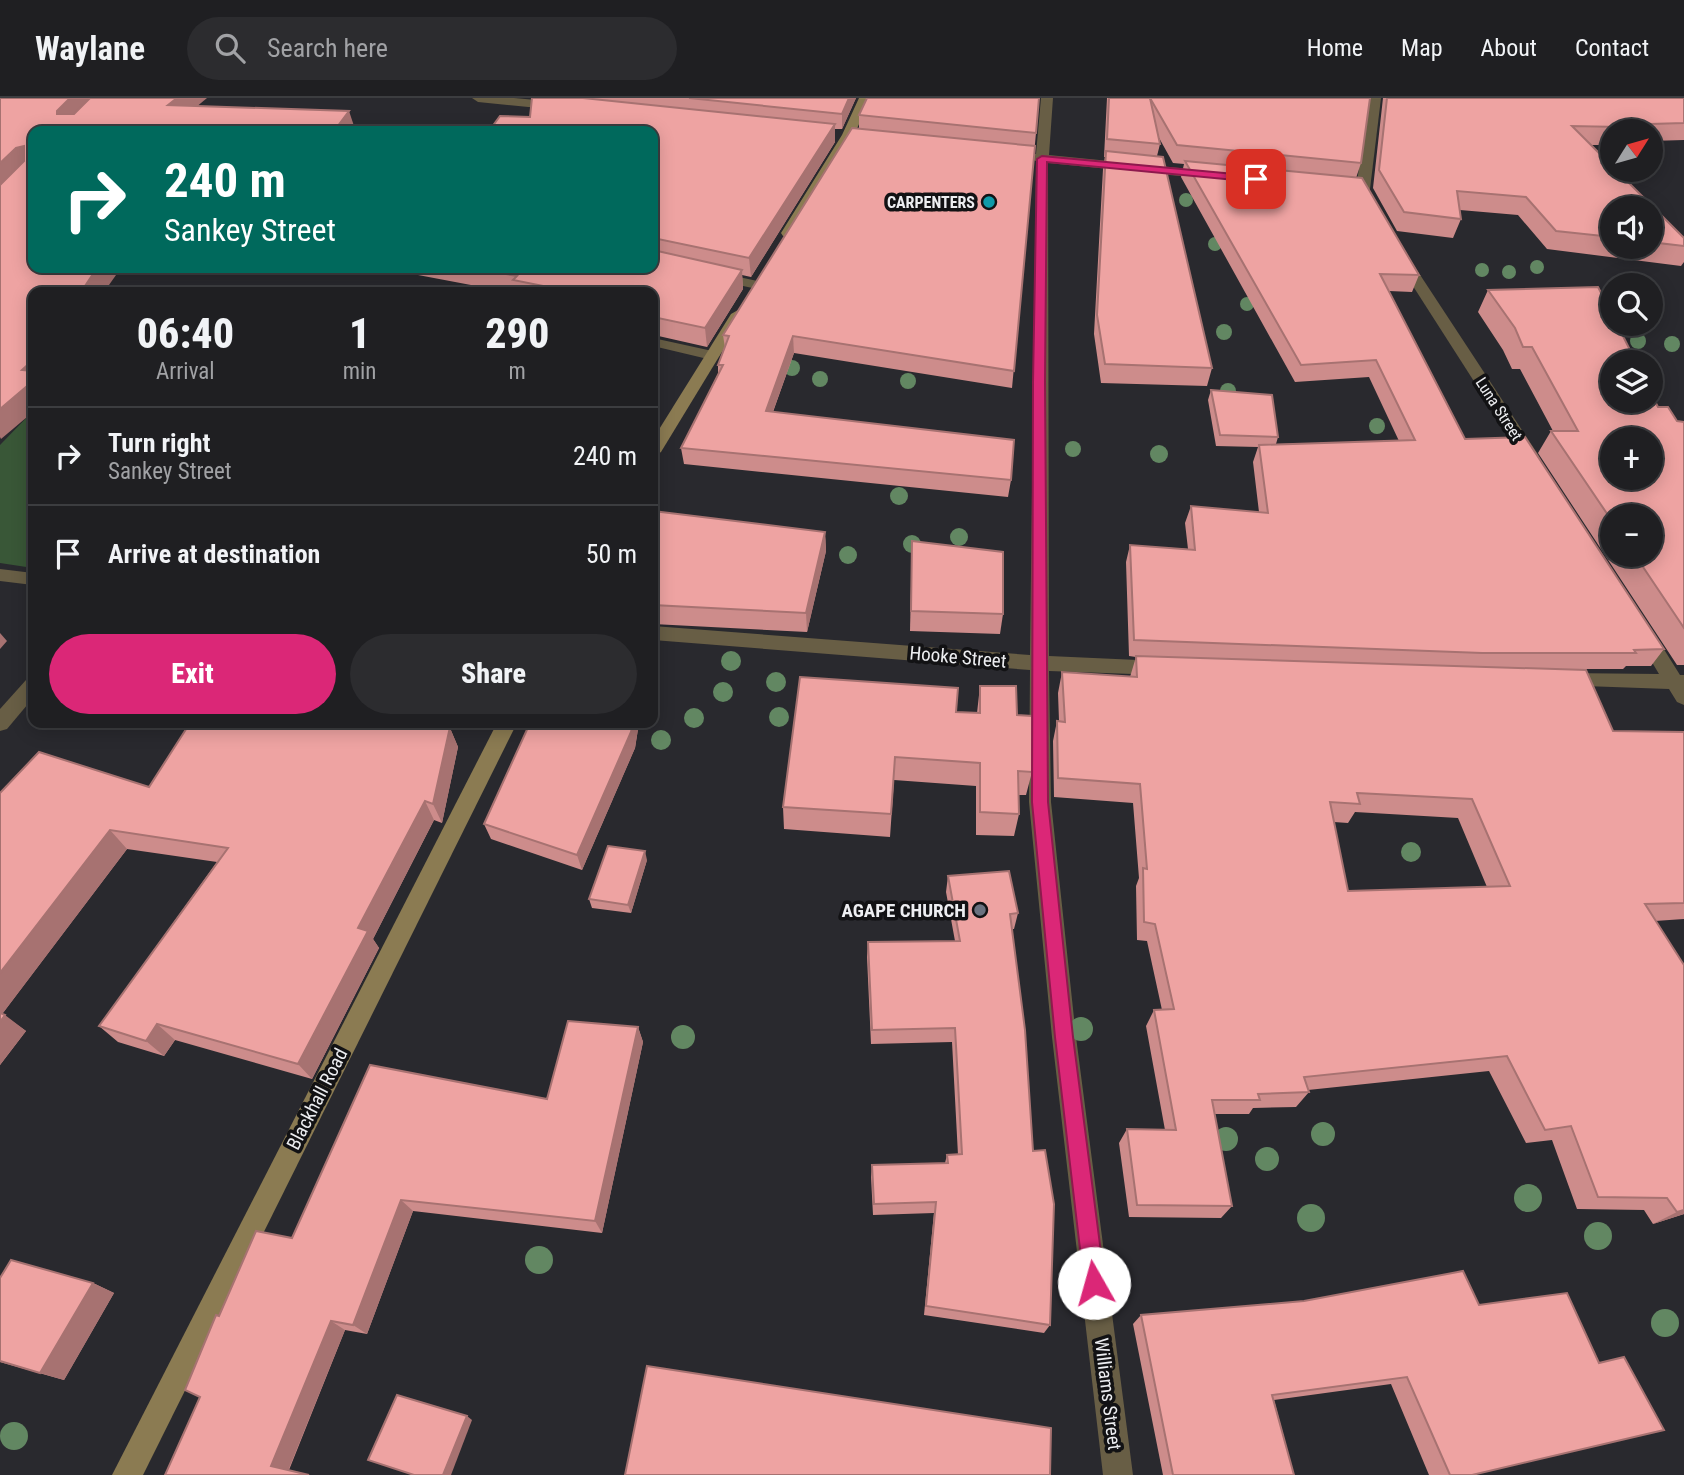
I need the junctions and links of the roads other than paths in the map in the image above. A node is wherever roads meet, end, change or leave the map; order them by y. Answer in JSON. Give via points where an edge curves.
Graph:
{"nodes":[{"id":1,"x":478,"y":98,"type":"edge"},
{"id":2,"x":865,"y":98,"type":"edge"},
{"id":3,"x":1047,"y":98,"type":"edge"},
{"id":4,"x":1375,"y":98,"type":"edge"},
{"id":5,"x":538,"y":101,"type":"edge"},
{"id":6,"x":576,"y":108,"type":"edge"},
{"id":7,"x":1014,"y":155,"type":"edge"},
{"id":8,"x":1042,"y":159,"type":"junction"},
{"id":9,"x":1230,"y":176,"type":"edge"},
{"id":10,"x":1361,"y":192,"type":"edge"},
{"id":11,"x":1394,"y":243,"type":"edge"},
{"id":12,"x":777,"y":251,"type":"edge"},
{"id":13,"x":705,"y":274,"type":"edge"},
{"id":14,"x":658,"y":343,"type":"edge"},
{"id":15,"x":712,"y":355,"type":"junction"},
{"id":16,"x":658,"y":444,"type":"edge"},
{"id":17,"x":1541,"y":473,"type":"edge"},
{"id":18,"x":0,"y":575,"type":"edge"},
{"id":19,"x":28,"y":578,"type":"edge"},
{"id":20,"x":1630,"y":612,"type":"edge"},
{"id":21,"x":658,"y":633,"type":"edge"},
{"id":22,"x":1039,"y":663,"type":"junction"},
{"id":23,"x":1175,"y":669,"type":"edge"},
{"id":24,"x":1539,"y":680,"type":"edge"},
{"id":25,"x":1681,"y":687,"type":"edge"},
{"id":26,"x":28,"y":691,"type":"edge"},
{"id":27,"x":0,"y":723,"type":"edge"},
{"id":28,"x":504,"y":728,"type":"edge"},
{"id":29,"x":127,"y":1475,"type":"edge"},
{"id":30,"x":1118,"y":1475,"type":"edge"}],
"edges":[{"from":1,"to":5,"type":"street"},
{"from":2,"to":12,"type":"street","via":[[848,135]]},
{"from":3,"to":8,"type":"street","name":"Williams Street"},
{"from":4,"to":10,"type":"street"},
{"from":5,"to":6,"type":"street"},
{"from":7,"to":8,"type":"street"},
{"from":8,"to":9,"type":"street"},
{"from":8,"to":22,"type":"street","name":"Williams Street"},
{"from":11,"to":17,"type":"street","name":"Luna Street"},
{"from":13,"to":15,"type":"street","via":[[760,279]]},
{"from":14,"to":15,"type":"street"},
{"from":15,"to":16,"type":"street"},
{"from":18,"to":19,"type":"street"},
{"from":20,"to":25,"type":"street"},
{"from":21,"to":22,"type":"street","name":"Hooke Street"},
{"from":22,"to":23,"type":"street","name":"Hooke Street"},
{"from":22,"to":30,"type":"street","name":"Williams Street","via":[[1040,802]]},
{"from":24,"to":25,"type":"street"},
{"from":26,"to":27,"type":"street"},
{"from":28,"to":29,"type":"street","name":"Blackhall Road"}]}
